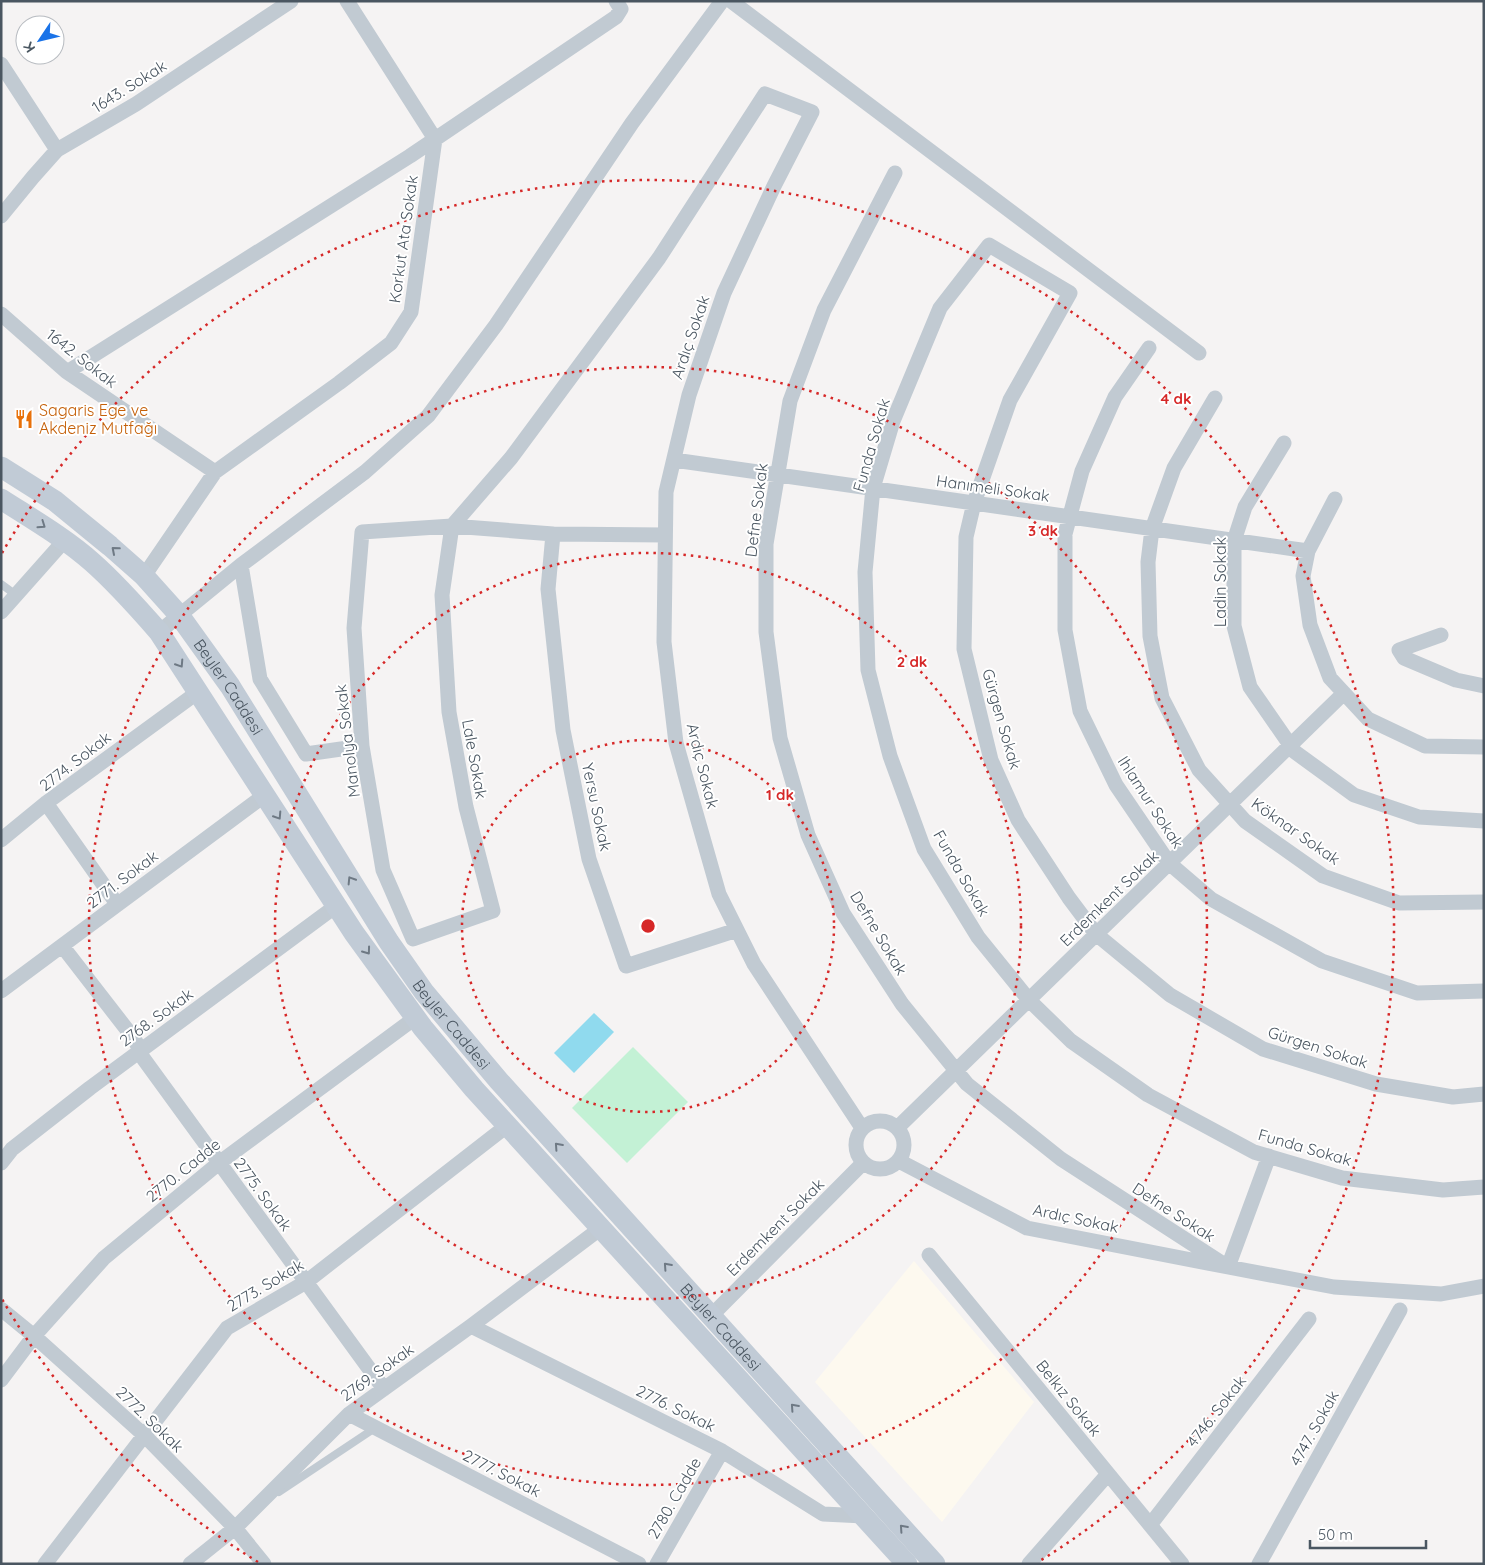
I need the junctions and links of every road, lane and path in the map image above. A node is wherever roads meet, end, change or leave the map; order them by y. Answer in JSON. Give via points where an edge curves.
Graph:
{"nodes":[{"id":1,"x":290,"y":1,"type":"edge"},
{"id":2,"x":347,"y":1,"type":"edge"},
{"id":3,"x":616,"y":1,"type":"edge"},
{"id":4,"x":722,"y":1,"type":"edge"},
{"id":5,"x":731,"y":1,"type":"edge"},
{"id":6,"x":1,"y":64,"type":"edge"},
{"id":7,"x":435,"y":139,"type":"junction"},
{"id":8,"x":57,"y":150,"type":"junction"},
{"id":9,"x":895,"y":173,"type":"dead end"},
{"id":10,"x":1,"y":216,"type":"edge"},
{"id":11,"x":989,"y":245,"type":"joint"},
{"id":12,"x":1,"y":314,"type":"edge"},
{"id":13,"x":1149,"y":348,"type":"dead end"},
{"id":14,"x":1199,"y":353,"type":"dead end"},
{"id":15,"x":67,"y":372,"type":"junction"},
{"id":16,"x":1215,"y":398,"type":"dead end"},
{"id":17,"x":1284,"y":443,"type":"dead end"},
{"id":18,"x":674,"y":460,"type":"junction"},
{"id":19,"x":1,"y":467,"type":"edge"},
{"id":20,"x":215,"y":472,"type":"junction"},
{"id":21,"x":777,"y":475,"type":"junction"},
{"id":22,"x":873,"y":488,"type":"junction"},
{"id":23,"x":1,"y":499,"type":"edge"},
{"id":24,"x":1334,"y":499,"type":"dead end"},
{"id":25,"x":974,"y":503,"type":"junction"},
{"id":26,"x":1071,"y":517,"type":"junction"},
{"id":27,"x":452,"y":526,"type":"junction"},
{"id":28,"x":1152,"y":529,"type":"junction"},
{"id":29,"x":553,"y":534,"type":"junction"},
{"id":30,"x":665,"y":535,"type":"junction"},
{"id":31,"x":64,"y":541,"type":"junction"},
{"id":32,"x":1234,"y":541,"type":"junction"},
{"id":33,"x":1308,"y":552,"type":"junction"},
{"id":34,"x":240,"y":565,"type":"junction"},
{"id":35,"x":144,"y":576,"type":"junction"},
{"id":36,"x":1,"y":584,"type":"edge"},
{"id":37,"x":16,"y":595,"type":"junction"},
{"id":38,"x":1,"y":612,"type":"edge"},
{"id":39,"x":179,"y":615,"type":"junction"},
{"id":40,"x":159,"y":632,"type":"junction"},
{"id":41,"x":1441,"y":635,"type":"dead end"},
{"id":42,"x":1484,"y":686,"type":"edge"},
{"id":43,"x":198,"y":692,"type":"junction"},
{"id":44,"x":1344,"y":693,"type":"junction"},
{"id":45,"x":1291,"y":745,"type":"junction"},
{"id":46,"x":362,"y":746,"type":"junction"},
{"id":47,"x":1484,"y":747,"type":"edge"},
{"id":48,"x":265,"y":795,"type":"junction"},
{"id":49,"x":46,"y":803,"type":"junction"},
{"id":50,"x":1230,"y":804,"type":"junction"},
{"id":51,"x":1484,"y":821,"type":"edge"},
{"id":52,"x":1,"y":840,"type":"edge"},
{"id":53,"x":1169,"y":863,"type":"junction"},
{"id":54,"x":1484,"y":902,"type":"edge"},
{"id":55,"x":117,"y":904,"type":"junction"},
{"id":56,"x":336,"y":906,"type":"junction"},
{"id":57,"x":737,"y":930,"type":"junction"},
{"id":58,"x":1096,"y":934,"type":"junction"},
{"id":59,"x":412,"y":939,"type":"joint"},
{"id":60,"x":62,"y":947,"type":"junction"},
{"id":61,"x":1,"y":991,"type":"edge"},
{"id":62,"x":1484,"y":991,"type":"edge"},
{"id":63,"x":1029,"y":1000,"type":"junction"},
{"id":64,"x":415,"y":1018,"type":"junction"},
{"id":65,"x":140,"y":1051,"type":"junction"},
{"id":66,"x":956,"y":1071,"type":"junction"},
{"id":67,"x":1484,"y":1094,"type":"edge"},
{"id":68,"x":508,"y":1125,"type":"junction"},
{"id":69,"x":862,"y":1128,"type":"junction"},
{"id":70,"x":898,"y":1128,"type":"junction"},
{"id":71,"x":1269,"y":1156,"type":"junction"},
{"id":72,"x":899,"y":1161,"type":"junction"},
{"id":73,"x":219,"y":1162,"type":"junction"},
{"id":74,"x":1,"y":1163,"type":"edge"},
{"id":75,"x":863,"y":1163,"type":"junction"},
{"id":76,"x":1484,"y":1187,"type":"edge"},
{"id":77,"x":618,"y":1213,"type":"junction"},
{"id":78,"x":601,"y":1228,"type":"junction"},
{"id":79,"x":929,"y":1255,"type":"dead end"},
{"id":80,"x":1228,"y":1267,"type":"junction"},
{"id":81,"x":306,"y":1282,"type":"junction"},
{"id":82,"x":1484,"y":1286,"type":"edge"},
{"id":83,"x":1,"y":1309,"type":"edge"},
{"id":84,"x":1400,"y":1310,"type":"dead end"},
{"id":85,"x":711,"y":1316,"type":"junction"},
{"id":86,"x":1309,"y":1320,"type":"dead end"},
{"id":87,"x":471,"y":1326,"type":"junction"},
{"id":88,"x":696,"y":1332,"type":"junction"},
{"id":89,"x":34,"y":1336,"type":"junction"},
{"id":90,"x":1,"y":1380,"type":"edge"},
{"id":91,"x":384,"y":1389,"type":"junction"},
{"id":92,"x":349,"y":1414,"type":"junction"},
{"id":93,"x":375,"y":1428,"type":"junction"},
{"id":94,"x":144,"y":1435,"type":"junction"},
{"id":95,"x":722,"y":1451,"type":"junction"},
{"id":96,"x":1108,"y":1474,"type":"junction"},
{"id":97,"x":254,"y":1508,"type":"junction"},
{"id":98,"x":864,"y":1516,"type":"junction"},
{"id":99,"x":1150,"y":1525,"type":"junction"},
{"id":100,"x":235,"y":1528,"type":"junction"},
{"id":101,"x":45,"y":1564,"type":"edge"},
{"id":102,"x":190,"y":1564,"type":"edge"},
{"id":103,"x":264,"y":1564,"type":"edge"},
{"id":104,"x":639,"y":1564,"type":"edge"},
{"id":105,"x":657,"y":1564,"type":"edge"},
{"id":106,"x":907,"y":1564,"type":"edge"},
{"id":107,"x":935,"y":1564,"type":"edge"},
{"id":108,"x":1029,"y":1564,"type":"edge"},
{"id":109,"x":1182,"y":1564,"type":"edge"},
{"id":110,"x":1259,"y":1564,"type":"edge"}],
"edges":[{"from":1,"to":8,"type":"street","name":"1643. Sokak","via":[[136,104]]},
{"from":2,"to":7,"type":"street"},
{"from":3,"to":7,"type":"street","via":[[621,9],[616,17]]},
{"from":4,"to":34,"type":"street","via":[[632,123],[496,325],[428,416],[365,472]]},
{"from":5,"to":14,"type":"street"},
{"from":6,"to":8,"type":"street"},
{"from":7,"to":15,"type":"street"},
{"from":7,"to":20,"type":"street","name":"Korkut Ata Sokak","via":[[411,312],[391,343]]},
{"from":8,"to":10,"type":"street","name":"1643. Sokak"},
{"from":9,"to":21,"type":"street","name":"Defne Sokak","via":[[824,310],[790,401]]},
{"from":11,"to":22,"type":"street","name":"Funda Sokak","via":[[940,308],[893,420]]},
{"from":11,"to":25,"type":"street","name":"Gürgen Sokak","via":[[1070,293],[1010,400]]},
{"from":12,"to":15,"type":"street","name":"1642. Sokak"},
{"from":13,"to":26,"type":"street","name":"Ihlamur Sokak","via":[[1115,397],[1082,471]]},
{"from":15,"to":20,"type":"street","name":"1642. Sokak"},
{"from":16,"to":28,"type":"street","name":"Köknar Sokak","via":[[1174,468]]},
{"from":17,"to":32,"type":"street","name":"Ladin Sokak","via":[[1245,507]]},
{"from":18,"to":21,"type":"street","name":"Hanımeli Sokak"},
{"from":18,"to":27,"type":"street","name":"Ardıç Sokak","via":[[689,395],[724,293],[812,112],[765,94],[659,258],[511,458]]},
{"from":18,"to":30,"type":"street","name":"Ardıç Sokak","via":[[666,492]]},
{"from":35,"to":19,"type":"main road","name":"Beyler Caddesi","one_way":true,"via":[[55,501]]},
{"from":20,"to":35,"type":"street"},
{"from":21,"to":22,"type":"street","name":"Hanımeli Sokak"},
{"from":21,"to":66,"type":"street","name":"Defne Sokak","via":[[766,544],[766,632],[780,738],[808,835],[843,914],[902,1004]]},
{"from":22,"to":25,"type":"street","name":"Hanımeli Sokak"},
{"from":22,"to":63,"type":"street","name":"Funda Sokak","via":[[865,572],[868,670],[890,756],[924,848],[978,937]]},
{"from":23,"to":31,"type":"main road","name":"Beyler Caddesi","one_way":true},
{"from":24,"to":33,"type":"street"},
{"from":25,"to":26,"type":"street","name":"Hanımeli Sokak"},
{"from":25,"to":58,"type":"street","name":"Gürgen Sokak","via":[[966,537],[964,649],[992,760],[1018,820]]},
{"from":26,"to":28,"type":"street","name":"Hanımeli Sokak"},
{"from":26,"to":53,"type":"street","name":"Ihlamur Sokak","via":[[1066,534],[1065,630],[1080,711],[1116,785]]},
{"from":27,"to":29,"type":"street"},
{"from":27,"to":46,"type":"street","name":"Manolya Sokak","via":[[362,532],[354,628]]},
{"from":27,"to":59,"type":"street","name":"Lale Sokak","via":[[442,595],[449,712],[466,806],[492,911]]},
{"from":28,"to":32,"type":"street","name":"Hanımeli Sokak"},
{"from":28,"to":50,"type":"street","name":"Köknar Sokak","via":[[1148,562],[1150,636],[1162,698],[1200,770]]},
{"from":29,"to":30,"type":"street"},
{"from":29,"to":57,"type":"street","name":"Yersu Sokak","via":[[548,589],[563,730],[589,859],[626,966]]},
{"from":30,"to":57,"type":"street","name":"Ardıç Sokak","via":[[664,642],[676,743],[719,894]]},
{"from":31,"to":37,"type":"street"},
{"from":31,"to":40,"type":"main road","name":"Beyler Caddesi","via":[[92,562]]},
{"from":32,"to":33,"type":"street","name":"Hanımeli Sokak"},
{"from":32,"to":45,"type":"street","name":"Ladin Sokak","via":[[1234,626],[1250,687]]},
{"from":33,"to":44,"type":"street","via":[[1303,576],[1310,625],[1330,678]]},
{"from":34,"to":39,"type":"street"},
{"from":34,"to":46,"type":"street","via":[[260,679],[306,754]]},
{"from":35,"to":39,"type":"main road","name":"Beyler Caddesi"},
{"from":36,"to":37,"type":"lane"},
{"from":37,"to":38,"type":"street"},
{"from":39,"to":40,"type":"street"},
{"from":77,"to":39,"type":"main road","name":"Beyler Caddesi","one_way":true,"via":[[424,992],[389,942],[230,686]]},
{"from":40,"to":43,"type":"main road","name":"Beyler Caddesi","one_way":true},
{"from":41,"to":42,"type":"street","via":[[1399,650],[1404,658],[1456,680]]},
{"from":43,"to":48,"type":"main road","name":"Beyler Caddesi"},
{"from":43,"to":49,"type":"street","name":"2774. Sokak"},
{"from":44,"to":45,"type":"street","name":"Erdemkent Sokak"},
{"from":44,"to":47,"type":"street","via":[[1368,719],[1426,746]]},
{"from":45,"to":50,"type":"street","name":"Erdemkent Sokak"},
{"from":45,"to":51,"type":"street","name":"Ladin Sokak","via":[[1295,752],[1354,795],[1419,817]]},
{"from":46,"to":59,"type":"street","name":"Manolya Sokak","via":[[384,870]]},
{"from":48,"to":55,"type":"street","name":"2771. Sokak"},
{"from":48,"to":56,"type":"main road","name":"Beyler Caddesi","one_way":true},
{"from":49,"to":52,"type":"street"},
{"from":49,"to":55,"type":"street","name":"2774. Sokak"},
{"from":50,"to":53,"type":"street","name":"Erdemkent Sokak"},
{"from":50,"to":54,"type":"street","name":"Köknar Sokak","via":[[1245,821],[1323,876],[1399,902]]},
{"from":53,"to":58,"type":"street","name":"Erdemkent Sokak"},
{"from":53,"to":62,"type":"street","name":"Ihlamur Sokak","via":[[1211,899],[1322,961],[1417,992]]},
{"from":55,"to":60,"type":"street","name":"2771. Sokak"},
{"from":56,"to":64,"type":"main road","name":"Beyler Caddesi","one_way":true},
{"from":56,"to":65,"type":"street","name":"2768. Sokak"},
{"from":57,"to":69,"type":"street","name":"Ardıç Sokak","via":[[754,964]]},
{"from":58,"to":63,"type":"street","name":"Erdemkent Sokak"},
{"from":58,"to":67,"type":"street","name":"Gürgen Sokak","via":[[1170,995],[1263,1049],[1376,1084],[1453,1097]]},
{"from":60,"to":61,"type":"street","name":"2771. Sokak"},
{"from":60,"to":65,"type":"street","name":"2775. Sokak","via":[[135,1040]]},
{"from":63,"to":66,"type":"street","name":"Erdemkent Sokak"},
{"from":63,"to":71,"type":"street","name":"Funda Sokak","via":[[1071,1041],[1148,1094],[1254,1152]]},
{"from":64,"to":68,"type":"main road","name":"Beyler Caddesi"},
{"from":64,"to":73,"type":"street","name":"2770. Cadde"},
{"from":65,"to":73,"type":"street","name":"2775. Sokak"},
{"from":65,"to":74,"type":"street","name":"2768. Sokak","via":[[12,1149]]},
{"from":66,"to":70,"type":"street","name":"Erdemkent Sokak"},
{"from":66,"to":80,"type":"street","name":"Defne Sokak","via":[[967,1084],[1061,1159]]},
{"from":68,"to":78,"type":"main road","name":"Beyler Caddesi"},
{"from":68,"to":81,"type":"street","name":"2773. Sokak"},
{"from":69,"to":70,"type":"street","via":[[876,1120],[884,1120]]},
{"from":69,"to":75,"type":"street","via":[[856,1150]]},
{"from":70,"to":72,"type":"street","via":[[904,1148]]},
{"from":71,"to":76,"type":"street","name":"Funda Sokak","via":[[1342,1178],[1443,1190]]},
{"from":71,"to":80,"type":"street"},
{"from":72,"to":75,"type":"street","via":[[886,1169]]},
{"from":72,"to":80,"type":"street","name":"Ardıç Sokak","via":[[1027,1228]]},
{"from":73,"to":81,"type":"street","name":"2775. Sokak"},
{"from":73,"to":89,"type":"street","name":"2770. Cadde","via":[[104,1258]]},
{"from":75,"to":85,"type":"street","name":"Erdemkent Sokak"},
{"from":77,"to":78,"type":"main road"},
{"from":85,"to":77,"type":"main road","name":"Beyler Caddesi","one_way":true},
{"from":78,"to":87,"type":"street","name":"2769. Sokak"},
{"from":78,"to":88,"type":"main road","name":"Beyler Caddesi"},
{"from":79,"to":96,"type":"street","name":"Belkız Sokak"},
{"from":80,"to":82,"type":"street","name":"Defne Sokak","via":[[1334,1287],[1441,1294]]},
{"from":81,"to":91,"type":"street","name":"2775. Sokak"},
{"from":81,"to":94,"type":"street","name":"2773. Sokak","via":[[227,1328]]},
{"from":83,"to":89,"type":"street","name":"2772. Sokak"},
{"from":84,"to":110,"type":"street","name":"4747. Sokak"},
{"from":85,"to":88,"type":"main road"},
{"from":107,"to":85,"type":"main road","name":"Beyler Caddesi","one_way":true},
{"from":86,"to":99,"type":"street","name":"4746. Sokak"},
{"from":87,"to":91,"type":"street","name":"2769. Sokak"},
{"from":87,"to":95,"type":"street","name":"2776. Sokak"},
{"from":88,"to":98,"type":"main road","name":"Beyler Caddesi"},
{"from":89,"to":90,"type":"street","name":"2770. Cadde"},
{"from":89,"to":94,"type":"street","name":"2772. Sokak"},
{"from":91,"to":92,"type":"street","name":"2769. Sokak"},
{"from":92,"to":93,"type":"street","name":"2777. Sokak"},
{"from":92,"to":97,"type":"street","name":"2769. Sokak"},
{"from":93,"to":97,"type":"lane"},
{"from":93,"to":104,"type":"street","name":"2777. Sokak"},
{"from":94,"to":100,"type":"street","name":"2772. Sokak"},
{"from":94,"to":101,"type":"street","name":"2773. Sokak"},
{"from":95,"to":98,"type":"street","name":"2776. Sokak","via":[[823,1514]]},
{"from":95,"to":105,"type":"street","name":"2780. Cadde"},
{"from":96,"to":99,"type":"street","name":"Belkız Sokak"},
{"from":96,"to":108,"type":"street"},
{"from":97,"to":100,"type":"street","name":"2769. Sokak"},
{"from":98,"to":106,"type":"main road","name":"Beyler Caddesi"},
{"from":99,"to":109,"type":"street","name":"Belkız Sokak"},
{"from":100,"to":102,"type":"street","name":"2769. Sokak"},
{"from":100,"to":103,"type":"street","name":"2772. Sokak"}]}
